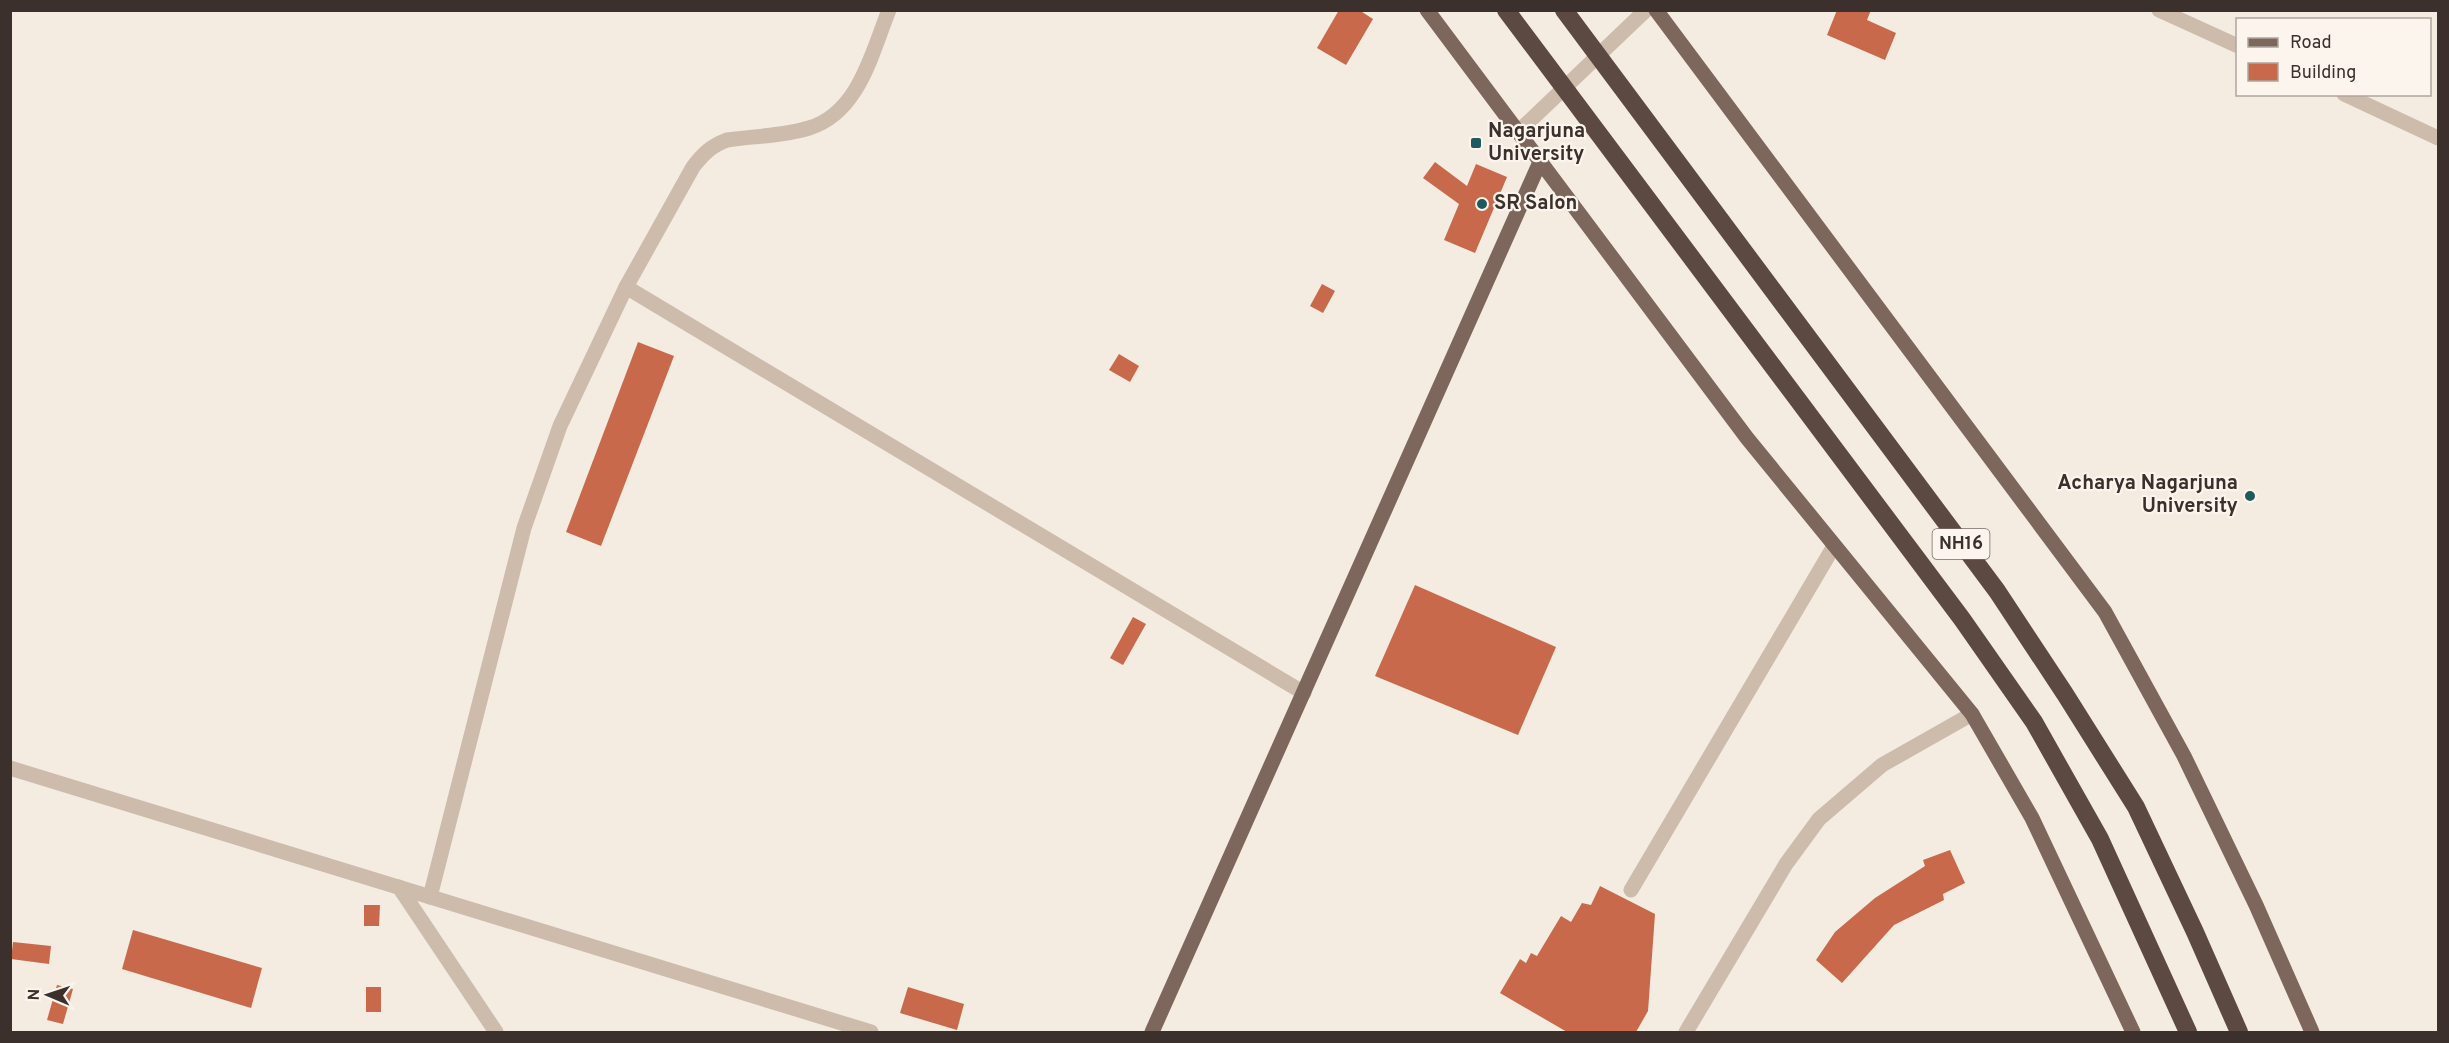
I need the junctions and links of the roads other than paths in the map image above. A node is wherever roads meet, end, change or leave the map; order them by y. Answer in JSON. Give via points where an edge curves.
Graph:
{"nodes":[{"id":1,"x":889,"y":10,"type":"edge"},
{"id":2,"x":1426,"y":10,"type":"edge"},
{"id":3,"x":1506,"y":10,"type":"edge"},
{"id":4,"x":1564,"y":10,"type":"edge"},
{"id":5,"x":1646,"y":10,"type":"edge"},
{"id":6,"x":1656,"y":10,"type":"edge"},
{"id":7,"x":2159,"y":10,"type":"edge"},
{"id":8,"x":2236,"y":45,"type":"edge"},
{"id":9,"x":2348,"y":96,"type":"edge"},
{"id":10,"x":1518,"y":132,"type":"junction"},
{"id":11,"x":2439,"y":138,"type":"edge"},
{"id":12,"x":1540,"y":162,"type":"junction"},
{"id":13,"x":626,"y":287,"type":"junction"},
{"id":14,"x":1834,"y":546,"type":"junction"},
{"id":15,"x":1304,"y":693,"type":"junction"},
{"id":16,"x":1972,"y":714,"type":"junction"},
{"id":17,"x":10,"y":768,"type":"edge"},
{"id":18,"x":399,"y":887,"type":"junction"},
{"id":19,"x":1631,"y":890,"type":"dead end"},
{"id":20,"x":430,"y":897,"type":"junction"},
{"id":21,"x":496,"y":1032,"type":"edge"},
{"id":22,"x":872,"y":1032,"type":"edge"},
{"id":23,"x":1152,"y":1032,"type":"edge"},
{"id":24,"x":1686,"y":1032,"type":"edge"},
{"id":25,"x":2133,"y":1032,"type":"edge"},
{"id":26,"x":2188,"y":1032,"type":"edge"},
{"id":27,"x":2239,"y":1032,"type":"edge"},
{"id":28,"x":2312,"y":1032,"type":"edge"}],
"edges":[{"from":1,"to":13,"type":"street","via":[[857,88],[840,110],[810,128],[728,140],[704,153]]},
{"from":2,"to":10,"type":"main road"},
{"from":3,"to":26,"type":"highway","number":"NH16","via":[[1962,619],[2034,722],[2100,839]]},
{"from":4,"to":27,"type":"highway","number":"NH16","via":[[1997,591],[2136,807]]},
{"from":5,"to":10,"type":"street"},
{"from":6,"to":28,"type":"main road","via":[[2105,612],[2184,756]]},
{"from":7,"to":8,"type":"street"},
{"from":9,"to":11,"type":"street"},
{"from":10,"to":12,"type":"main road"},
{"from":12,"to":14,"type":"main road","via":[[1746,438]]},
{"from":12,"to":15,"type":"main road"},
{"from":13,"to":15,"type":"street"},
{"from":13,"to":20,"type":"street","via":[[560,426],[524,528]]},
{"from":14,"to":16,"type":"main road"},
{"from":14,"to":19,"type":"street"},
{"from":15,"to":23,"type":"main road"},
{"from":16,"to":24,"type":"street","via":[[1882,765],[1819,819],[1786,864]]},
{"from":16,"to":25,"type":"main road","via":[[2032,818]]},
{"from":17,"to":18,"type":"street"},
{"from":18,"to":20,"type":"street"},
{"from":18,"to":21,"type":"street"},
{"from":20,"to":22,"type":"street"}]}
